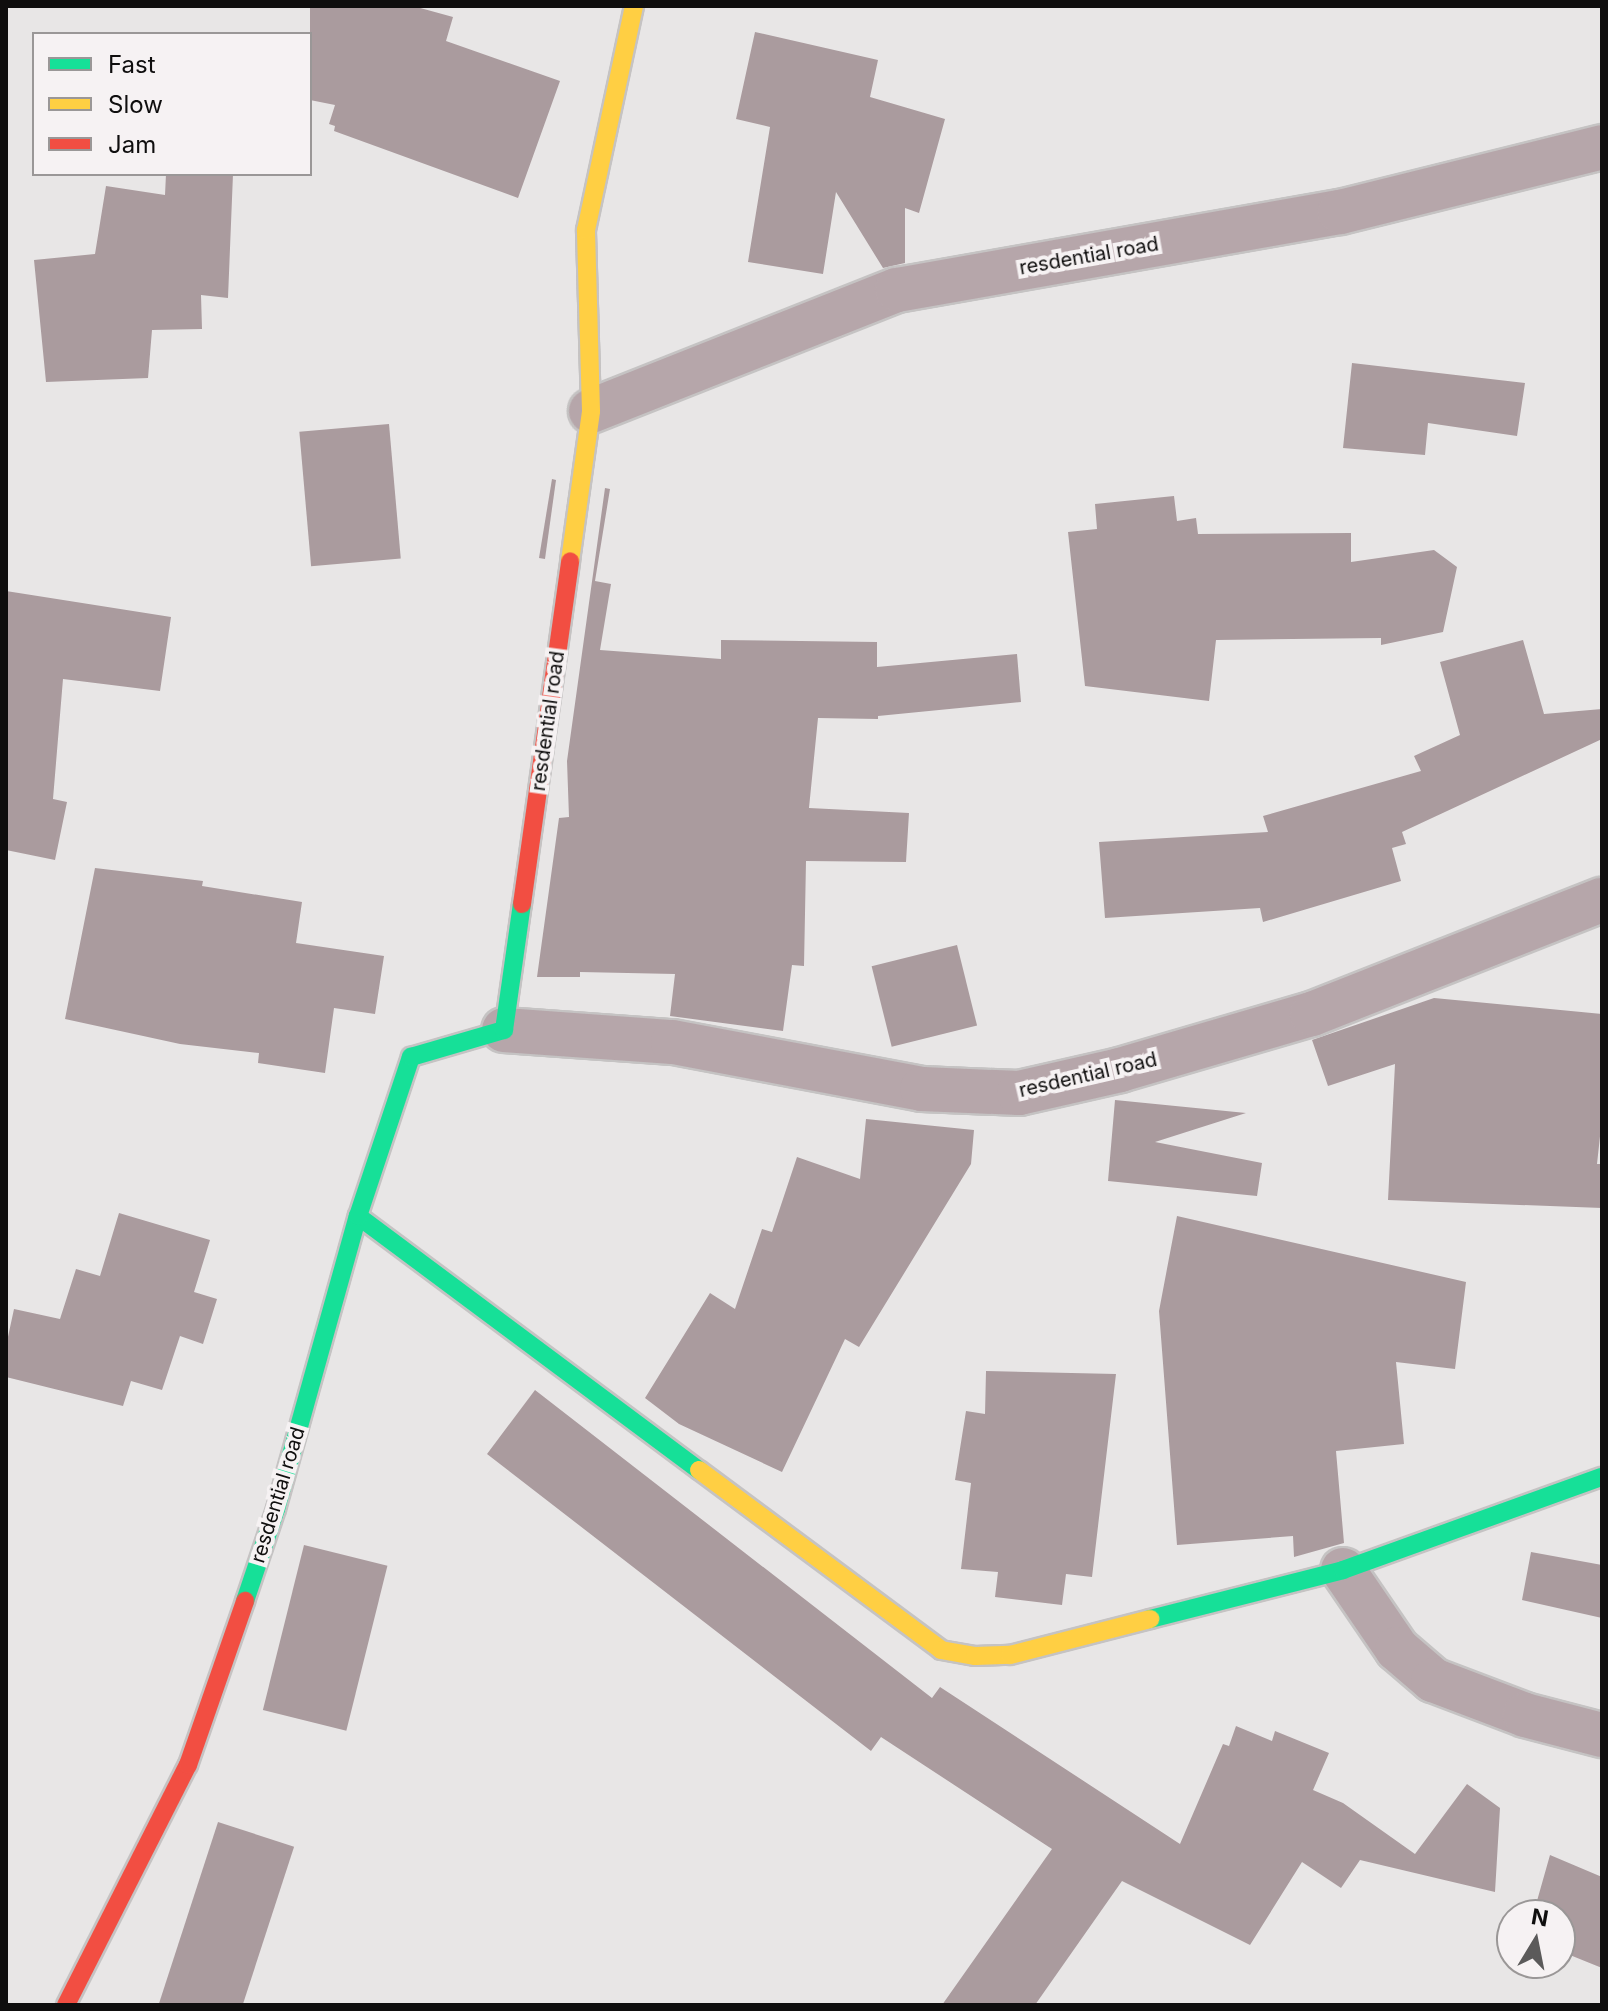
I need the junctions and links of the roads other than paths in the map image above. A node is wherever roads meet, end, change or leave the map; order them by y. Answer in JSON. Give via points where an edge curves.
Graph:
{"nodes":[{"id":1,"x":634,"y":6,"type":"edge"},
{"id":2,"x":1602,"y":147,"type":"edge"},
{"id":3,"x":591,"y":411,"type":"junction"},
{"id":4,"x":1602,"y":900,"type":"edge"},
{"id":5,"x":504,"y":1030,"type":"junction"},
{"id":6,"x":358,"y":1216,"type":"junction"},
{"id":7,"x":1602,"y":1477,"type":"edge"},
{"id":8,"x":1343,"y":1570,"type":"junction"},
{"id":9,"x":1602,"y":1735,"type":"edge"},
{"id":10,"x":66,"y":2005,"type":"edge"}],
"edges":[{"from":1,"to":3,"type":"street","name":"resdential road","via":[[586,230]]},
{"from":2,"to":3,"type":"street","name":"resdential road","via":[[1340,212],[897,290]]},
{"from":3,"to":5,"type":"street","name":"resdential road"},
{"from":4,"to":5,"type":"street","name":"resdential road","via":[[1312,1014],[1120,1070],[1019,1093],[922,1089],[673,1042]]},
{"from":5,"to":6,"type":"street","name":"resdential road","via":[[411,1057]]},
{"from":6,"to":8,"type":"street","via":[[941,1650],[1010,1655]]},
{"from":6,"to":10,"type":"street","name":"resdential road","via":[[276,1509],[188,1765]]},
{"from":7,"to":8,"type":"street"},
{"from":8,"to":9,"type":"street","via":[[1397,1649],[1433,1680],[1525,1715]]}]}
